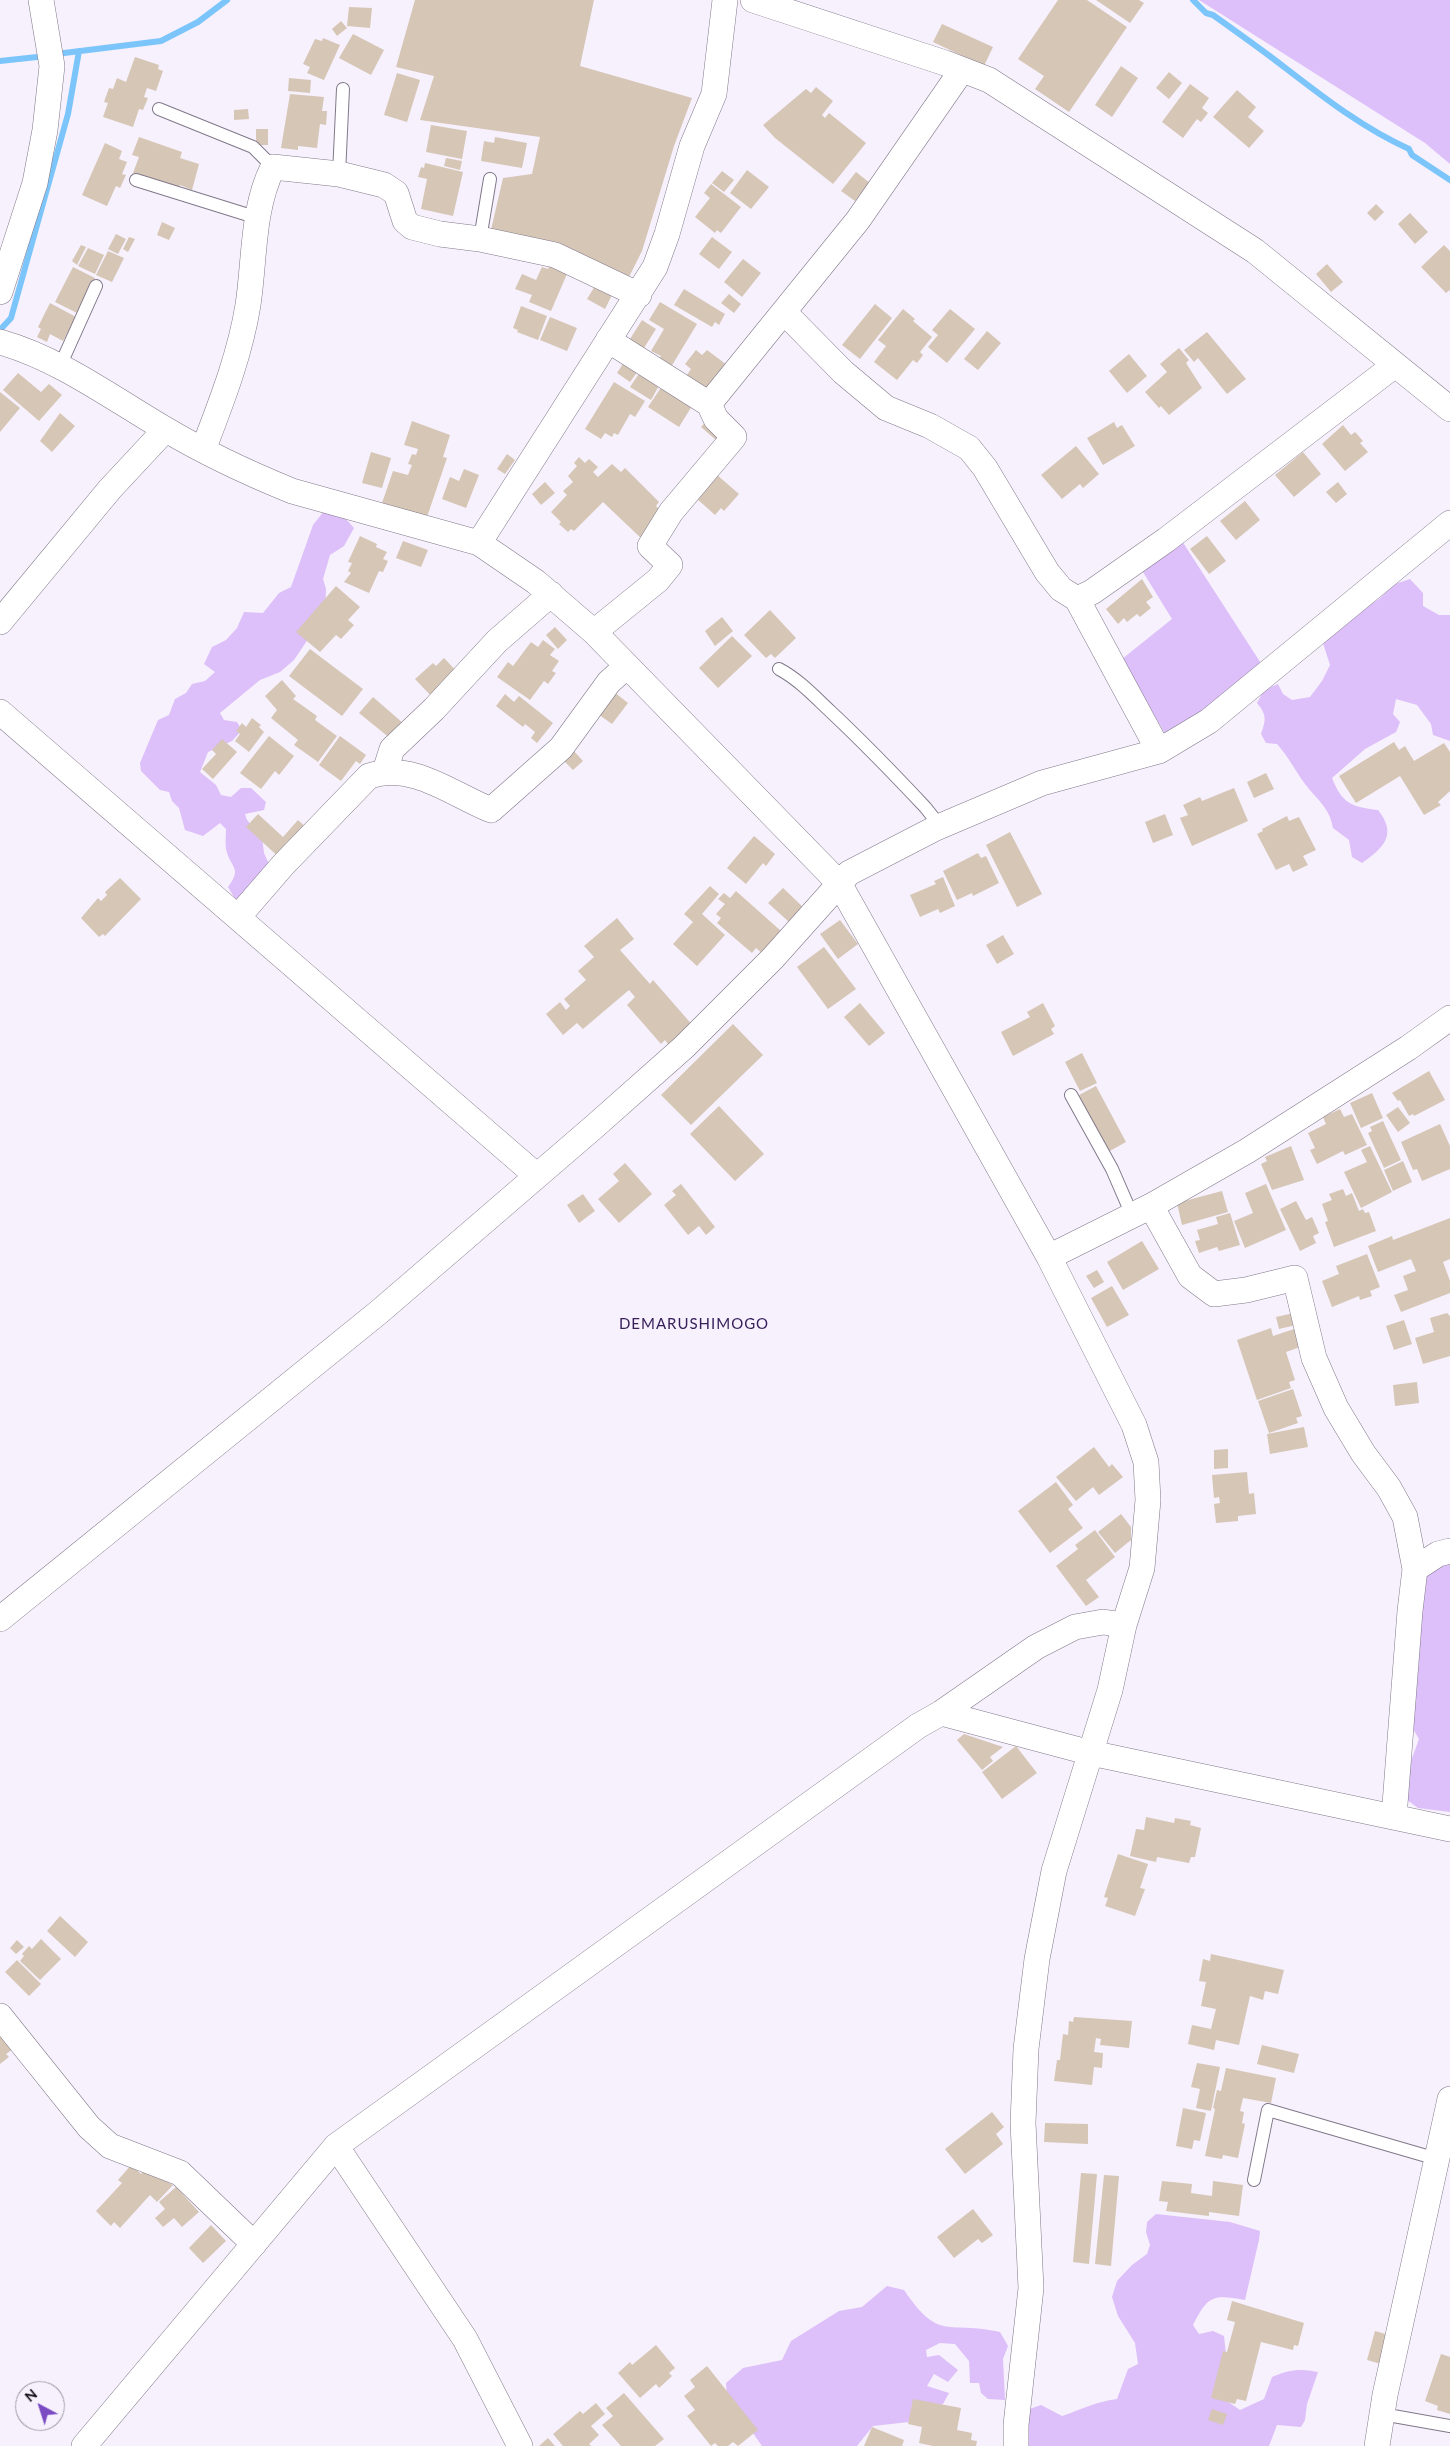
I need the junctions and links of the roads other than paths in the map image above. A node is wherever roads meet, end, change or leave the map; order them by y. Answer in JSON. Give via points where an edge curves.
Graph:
{"nodes":[{"id":1,"x":41,"y":0,"type":"edge"},
{"id":2,"x":726,"y":0,"type":"edge"},
{"id":3,"x":753,"y":0,"type":"edge"},
{"id":4,"x":962,"y":70,"type":"junction"},
{"id":5,"x":343,"y":89,"type":"dead end"},
{"id":6,"x":159,"y":109,"type":"dead end"},
{"id":7,"x":273,"y":166,"type":"junction"},
{"id":8,"x":339,"y":174,"type":"junction"},
{"id":9,"x":490,"y":179,"type":"dead end"},
{"id":10,"x":136,"y":180,"type":"dead end"},
{"id":11,"x":258,"y":218,"type":"junction"},
{"id":12,"x":480,"y":239,"type":"junction"},
{"id":13,"x":96,"y":286,"type":"dead end"},
{"id":14,"x":0,"y":292,"type":"edge"},
{"id":15,"x":639,"y":294,"type":"junction"},
{"id":16,"x":784,"y":312,"type":"junction"},
{"id":17,"x":608,"y":340,"type":"junction"},
{"id":18,"x":0,"y":342,"type":"edge"},
{"id":19,"x":1395,"y":365,"type":"junction"},
{"id":20,"x":60,"y":366,"type":"junction"},
{"id":21,"x":709,"y":404,"type":"junction"},
{"id":22,"x":1450,"y":409,"type":"edge"},
{"id":23,"x":165,"y":430,"type":"junction"},
{"id":24,"x":203,"y":450,"type":"junction"},
{"id":25,"x":1450,"y":523,"type":"edge"},
{"id":26,"x":479,"y":543,"type":"junction"},
{"id":27,"x":550,"y":594,"type":"junction"},
{"id":28,"x":1077,"y":599,"type":"junction"},
{"id":29,"x":0,"y":622,"type":"edge"},
{"id":30,"x":594,"y":632,"type":"junction"},
{"id":31,"x":627,"y":666,"type":"junction"},
{"id":32,"x":779,"y":669,"type":"dead end"},
{"id":33,"x":0,"y":712,"type":"edge"},
{"id":34,"x":1159,"y":751,"type":"junction"},
{"id":35,"x":385,"y":771,"type":"junction"},
{"id":36,"x":936,"y":828,"type":"junction"},
{"id":37,"x":839,"y":883,"type":"junction"},
{"id":38,"x":238,"y":917,"type":"junction"},
{"id":39,"x":1450,"y":1018,"type":"edge"},
{"id":40,"x":1071,"y":1095,"type":"dead end"},
{"id":41,"x":537,"y":1176,"type":"junction"},
{"id":42,"x":1142,"y":1210,"type":"junction"},
{"id":43,"x":1049,"y":1258,"type":"junction"},
{"id":44,"x":1450,"y":1551,"type":"edge"},
{"id":45,"x":1415,"y":1569,"type":"junction"},
{"id":46,"x":0,"y":1619,"type":"edge"},
{"id":47,"x":1124,"y":1625,"type":"junction"},
{"id":48,"x":942,"y":1713,"type":"junction"},
{"id":49,"x":1091,"y":1753,"type":"junction"},
{"id":50,"x":1394,"y":1817,"type":"junction"},
{"id":51,"x":1450,"y":1829,"type":"edge"},
{"id":52,"x":0,"y":2016,"type":"edge"},
{"id":53,"x":1450,"y":2100,"type":"edge"},
{"id":54,"x":336,"y":2146,"type":"junction"},
{"id":55,"x":1437,"y":2158,"type":"junction"},
{"id":56,"x":1254,"y":2180,"type":"dead end"},
{"id":57,"x":254,"y":2244,"type":"junction"},
{"id":58,"x":1382,"y":2414,"type":"junction"},
{"id":59,"x":1450,"y":2426,"type":"edge"},
{"id":60,"x":84,"y":2446,"type":"edge"},
{"id":61,"x":520,"y":2446,"type":"edge"},
{"id":62,"x":1016,"y":2446,"type":"edge"},
{"id":63,"x":1377,"y":2446,"type":"edge"}],
"edges":[{"from":1,"to":14,"type":"street","via":[[52,66],[45,130],[35,183]]},
{"from":2,"to":15,"type":"street","via":[[714,94],[692,146],[655,267]]},
{"from":3,"to":4,"type":"street"},
{"from":4,"to":16,"type":"street","via":[[858,220]]},
{"from":4,"to":19,"type":"street","via":[[989,80],[1255,251]]},
{"from":5,"to":8,"type":"lane"},
{"from":6,"to":7,"type":"lane","via":[[254,146]]},
{"from":7,"to":8,"type":"street"},
{"from":7,"to":11,"type":"street","via":[[264,185]]},
{"from":8,"to":12,"type":"street","via":[[384,185],[396,193],[404,221],[412,227]]},
{"from":9,"to":12,"type":"lane"},
{"from":10,"to":11,"type":"lane"},
{"from":11,"to":24,"type":"street","via":[[248,306],[231,376]]},
{"from":12,"to":15,"type":"street","via":[[555,255]]},
{"from":13,"to":20,"type":"lane"},
{"from":15,"to":17,"type":"street"},
{"from":16,"to":21,"type":"street"},
{"from":16,"to":28,"type":"street","via":[[843,372],[886,408],[930,426],[970,448],[1047,572],[1061,589]]},
{"from":17,"to":21,"type":"street"},
{"from":17,"to":26,"type":"street"},
{"from":18,"to":20,"type":"street","via":[[25,349]]},
{"from":19,"to":22,"type":"street"},
{"from":19,"to":28,"type":"street","via":[[1166,540]]},
{"from":20,"to":23,"type":"street"},
{"from":21,"to":30,"type":"street","via":[[716,419],[734,437],[671,512],[650,546],[670,565],[658,580]]},
{"from":23,"to":24,"type":"street"},
{"from":23,"to":29,"type":"street","via":[[110,489]]},
{"from":24,"to":26,"type":"street","via":[[292,491]]},
{"from":25,"to":34,"type":"street","via":[[1209,721]]},
{"from":26,"to":27,"type":"street"},
{"from":27,"to":30,"type":"street"},
{"from":27,"to":35,"type":"street","via":[[496,641],[434,709],[392,749]]},
{"from":28,"to":34,"type":"street"},
{"from":30,"to":31,"type":"street"},
{"from":31,"to":35,"type":"street","via":[[609,682],[561,748],[491,810],[419,775]]},
{"from":31,"to":37,"type":"street"},
{"from":32,"to":36,"type":"lane","via":[[814,695],[861,740],[925,806]]},
{"from":33,"to":38,"type":"street"},
{"from":34,"to":36,"type":"street","via":[[1042,783]]},
{"from":35,"to":38,"type":"street","via":[[369,776]]},
{"from":36,"to":37,"type":"street","via":[[849,872]]},
{"from":37,"to":41,"type":"street","via":[[773,958],[684,1047]]},
{"from":37,"to":43,"type":"street"},
{"from":38,"to":41,"type":"street"},
{"from":39,"to":42,"type":"street","via":[[1247,1151]]},
{"from":40,"to":42,"type":"lane","via":[[1112,1169]]},
{"from":41,"to":46,"type":"street","via":[[379,1312]]},
{"from":42,"to":43,"type":"street"},
{"from":42,"to":45,"type":"street","via":[[1190,1276],[1214,1294],[1295,1278],[1314,1358],[1336,1408],[1405,1517]]},
{"from":43,"to":47,"type":"street","via":[[1134,1425],[1146,1462],[1148,1500],[1142,1568]]},
{"from":44,"to":45,"type":"street","via":[[1438,1554]]},
{"from":45,"to":50,"type":"street"},
{"from":47,"to":48,"type":"street","via":[[1103,1622],[1075,1627],[1036,1647]]},
{"from":47,"to":49,"type":"street","via":[[1110,1690]]},
{"from":48,"to":49,"type":"street"},
{"from":48,"to":54,"type":"street","via":[[918,1726]]},
{"from":49,"to":50,"type":"street"},
{"from":49,"to":62,"type":"street","via":[[1054,1871],[1037,1959],[1026,2048],[1023,2123],[1031,2288]]},
{"from":50,"to":51,"type":"street"},
{"from":52,"to":57,"type":"street","via":[[89,2127],[110,2146],[180,2173]]},
{"from":53,"to":55,"type":"street"},
{"from":54,"to":57,"type":"street"},
{"from":54,"to":61,"type":"street","via":[[465,2339]]},
{"from":55,"to":56,"type":"lane","via":[[1268,2110]]},
{"from":55,"to":58,"type":"street"},
{"from":57,"to":60,"type":"street"},
{"from":58,"to":59,"type":"lane"},
{"from":58,"to":63,"type":"street"}]}
